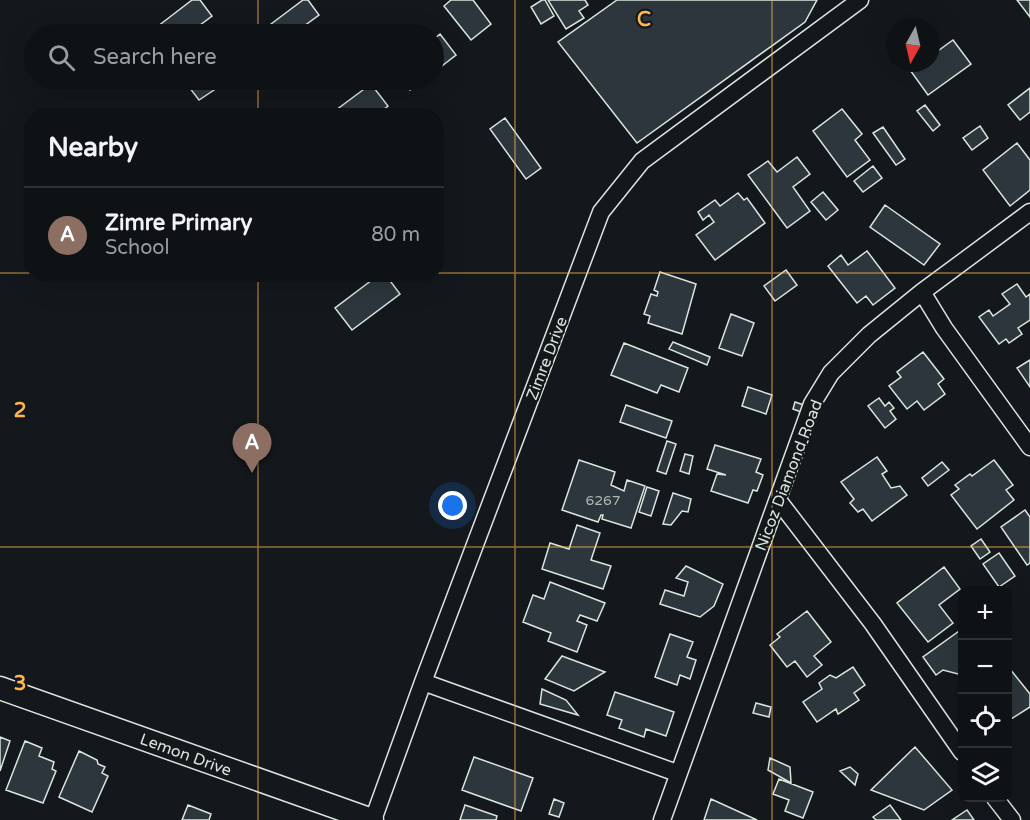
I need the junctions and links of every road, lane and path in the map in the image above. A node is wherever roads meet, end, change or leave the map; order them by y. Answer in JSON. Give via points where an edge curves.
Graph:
{"nodes":[{"id":1,"x":856,"y":1,"type":"edge"},
{"id":2,"x":1030,"y":212,"type":"edge"},
{"id":3,"x":922,"y":292,"type":"junction"},
{"id":4,"x":1030,"y":447,"type":"edge"},
{"id":5,"x":778,"y":500,"type":"junction"},
{"id":6,"x":423,"y":681,"type":"junction"},
{"id":7,"x":0,"y":688,"type":"edge"},
{"id":8,"x":960,"y":748,"type":"edge"},
{"id":9,"x":677,"y":773,"type":"junction"},
{"id":10,"x":998,"y":802,"type":"edge"},
{"id":11,"x":372,"y":820,"type":"edge"},
{"id":12,"x":662,"y":820,"type":"edge"},
{"id":13,"x":1012,"y":820,"type":"edge"}],
"edges":[{"from":1,"to":6,"type":"street","name":"Zimre Drive","via":[[642,161],[601,212]]},
{"from":2,"to":3,"type":"street","name":"Nicoz Diamond Road"},
{"from":3,"to":4,"type":"street"},
{"from":3,"to":5,"type":"street","name":"Nicoz Diamond Road","via":[[869,335],[831,373],[812,404]]},
{"from":5,"to":8,"type":"street","via":[[873,624]]},
{"from":5,"to":9,"type":"street","name":"Nicoz Diamond Road"},
{"from":6,"to":9,"type":"street"},
{"from":6,"to":11,"type":"street","name":"Zimre Drive"},
{"from":7,"to":11,"type":"street","name":"Lemon Drive"},
{"from":9,"to":12,"type":"street","name":"Nicoz Diamond Road"},
{"from":10,"to":13,"type":"street"}]}
